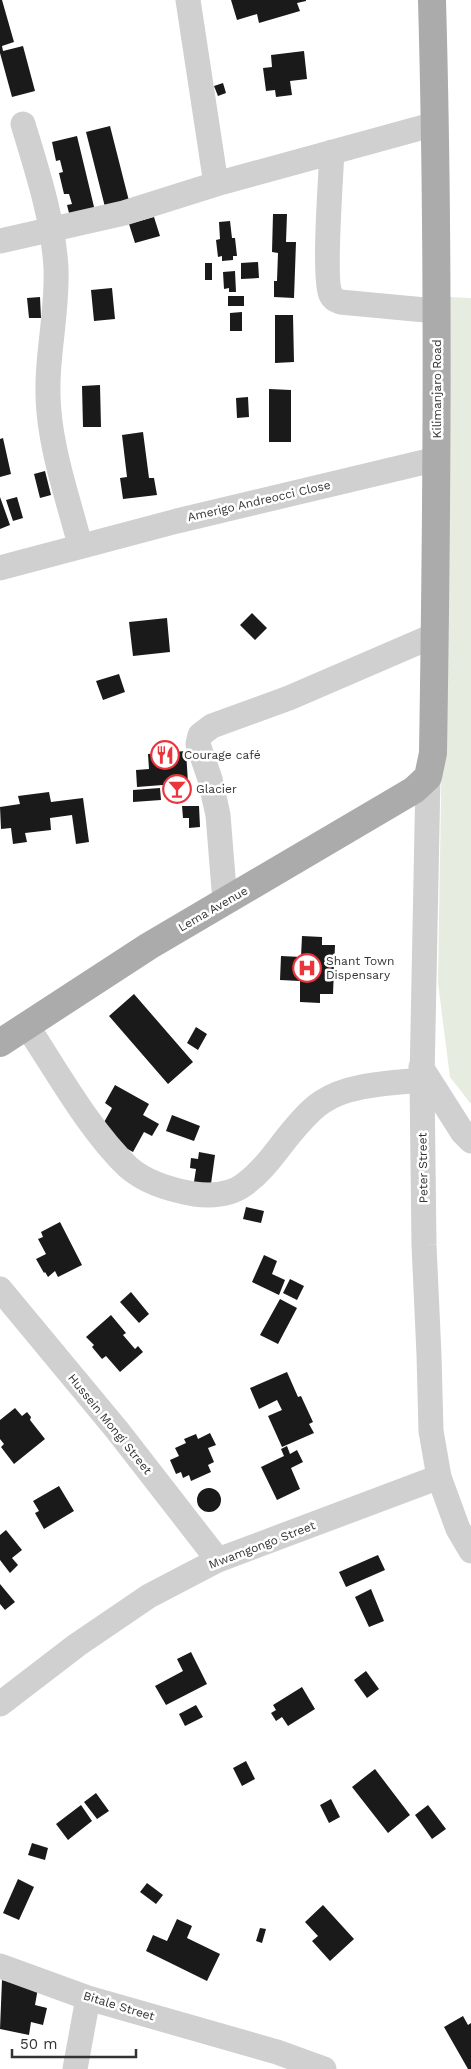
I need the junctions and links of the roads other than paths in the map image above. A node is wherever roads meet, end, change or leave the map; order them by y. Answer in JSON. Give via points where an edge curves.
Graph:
{"nodes":[{"id":1,"x":188,"y":0,"type":"edge"},
{"id":2,"x":432,"y":0,"type":"edge"},
{"id":3,"x":23,"y":124,"type":"dead end"},
{"id":4,"x":435,"y":124,"type":"junction"},
{"id":5,"x":332,"y":152,"type":"junction"},
{"id":6,"x":216,"y":184,"type":"junction"},
{"id":7,"x":52,"y":228,"type":"junction"},
{"id":8,"x":0,"y":241,"type":"edge"},
{"id":9,"x":436,"y":311,"type":"junction"},
{"id":10,"x":437,"y":459,"type":"junction"},
{"id":11,"x":80,"y":545,"type":"junction"},
{"id":12,"x":0,"y":568,"type":"edge"},
{"id":13,"x":435,"y":635,"type":"junction"},
{"id":14,"x":428,"y":777,"type":"junction"},
{"id":15,"x":225,"y":902,"type":"junction"},
{"id":16,"x":26,"y":1026,"type":"junction"},
{"id":17,"x":0,"y":1043,"type":"edge"},
{"id":18,"x":422,"y":1073,"type":"junction"},
{"id":19,"x":471,"y":1141,"type":"edge"},
{"id":20,"x":0,"y":1289,"type":"edge"},
{"id":21,"x":438,"y":1477,"type":"junction"},
{"id":22,"x":471,"y":1551,"type":"edge"},
{"id":23,"x":218,"y":1560,"type":"junction"},
{"id":24,"x":0,"y":1704,"type":"edge"},
{"id":25,"x":0,"y":1966,"type":"edge"},
{"id":26,"x":88,"y":1998,"type":"junction"},
{"id":27,"x":75,"y":2069,"type":"edge"},
{"id":28,"x":324,"y":2069,"type":"edge"}],
"edges":[{"from":1,"to":6,"type":"street"},
{"from":2,"to":4,"type":"main road","name":"Kilimanjaro Road"},
{"from":3,"to":7,"type":"street"},
{"from":4,"to":5,"type":"street"},
{"from":4,"to":9,"type":"main road","name":"Kilimanjaro Road"},
{"from":5,"to":6,"type":"street"},
{"from":5,"to":9,"type":"street","via":[[330,295],[340,302]]},
{"from":6,"to":7,"type":"street","via":[[124,213]]},
{"from":7,"to":8,"type":"street"},
{"from":7,"to":11,"type":"street","via":[[56,269],[47,376],[49,413]]},
{"from":9,"to":10,"type":"main road","name":"Kilimanjaro Road"},
{"from":10,"to":11,"type":"street","name":"Amerigo Andreocci Close"},
{"from":10,"to":13,"type":"main road","name":"Kilimanjaro Road"},
{"from":11,"to":12,"type":"street","name":"Amerigo Andreocci Close"},
{"from":13,"to":14,"type":"main road","name":"Kilimanjaro Road","via":[[433,753]]},
{"from":13,"to":15,"type":"street","via":[[289,698],[212,726],[200,735],[198,744],[218,815]]},
{"from":14,"to":15,"type":"main road","name":"Lema Avenue","via":[[414,790]]},
{"from":14,"to":18,"type":"street","name":"Peter Street"},
{"from":15,"to":16,"type":"main road","name":"Lema Avenue","via":[[149,946]]},
{"from":16,"to":17,"type":"main road","name":"Lema Avenue"},
{"from":16,"to":18,"type":"street","via":[[104,1139],[129,1168],[175,1191],[202,1195],[221,1194],[244,1186],[271,1160],[304,1117],[323,1101],[344,1092]]},
{"from":18,"to":19,"type":"street"},
{"from":18,"to":21,"type":"street","name":"Peter Street","via":[[431,1431]]},
{"from":20,"to":23,"type":"street","name":"Hussein Mongi Street","via":[[117,1430]]},
{"from":21,"to":22,"type":"street","name":"Peter Street","via":[[458,1529]]},
{"from":21,"to":23,"type":"street","name":"Mwamgongo Street"},
{"from":23,"to":24,"type":"street","name":"Mwamgongo Street","via":[[149,1596],[77,1645]]},
{"from":25,"to":26,"type":"street","name":"Bitale Street"},
{"from":26,"to":27,"type":"street"},
{"from":26,"to":28,"type":"street","name":"Bitale Street","via":[[277,2052]]}]}
